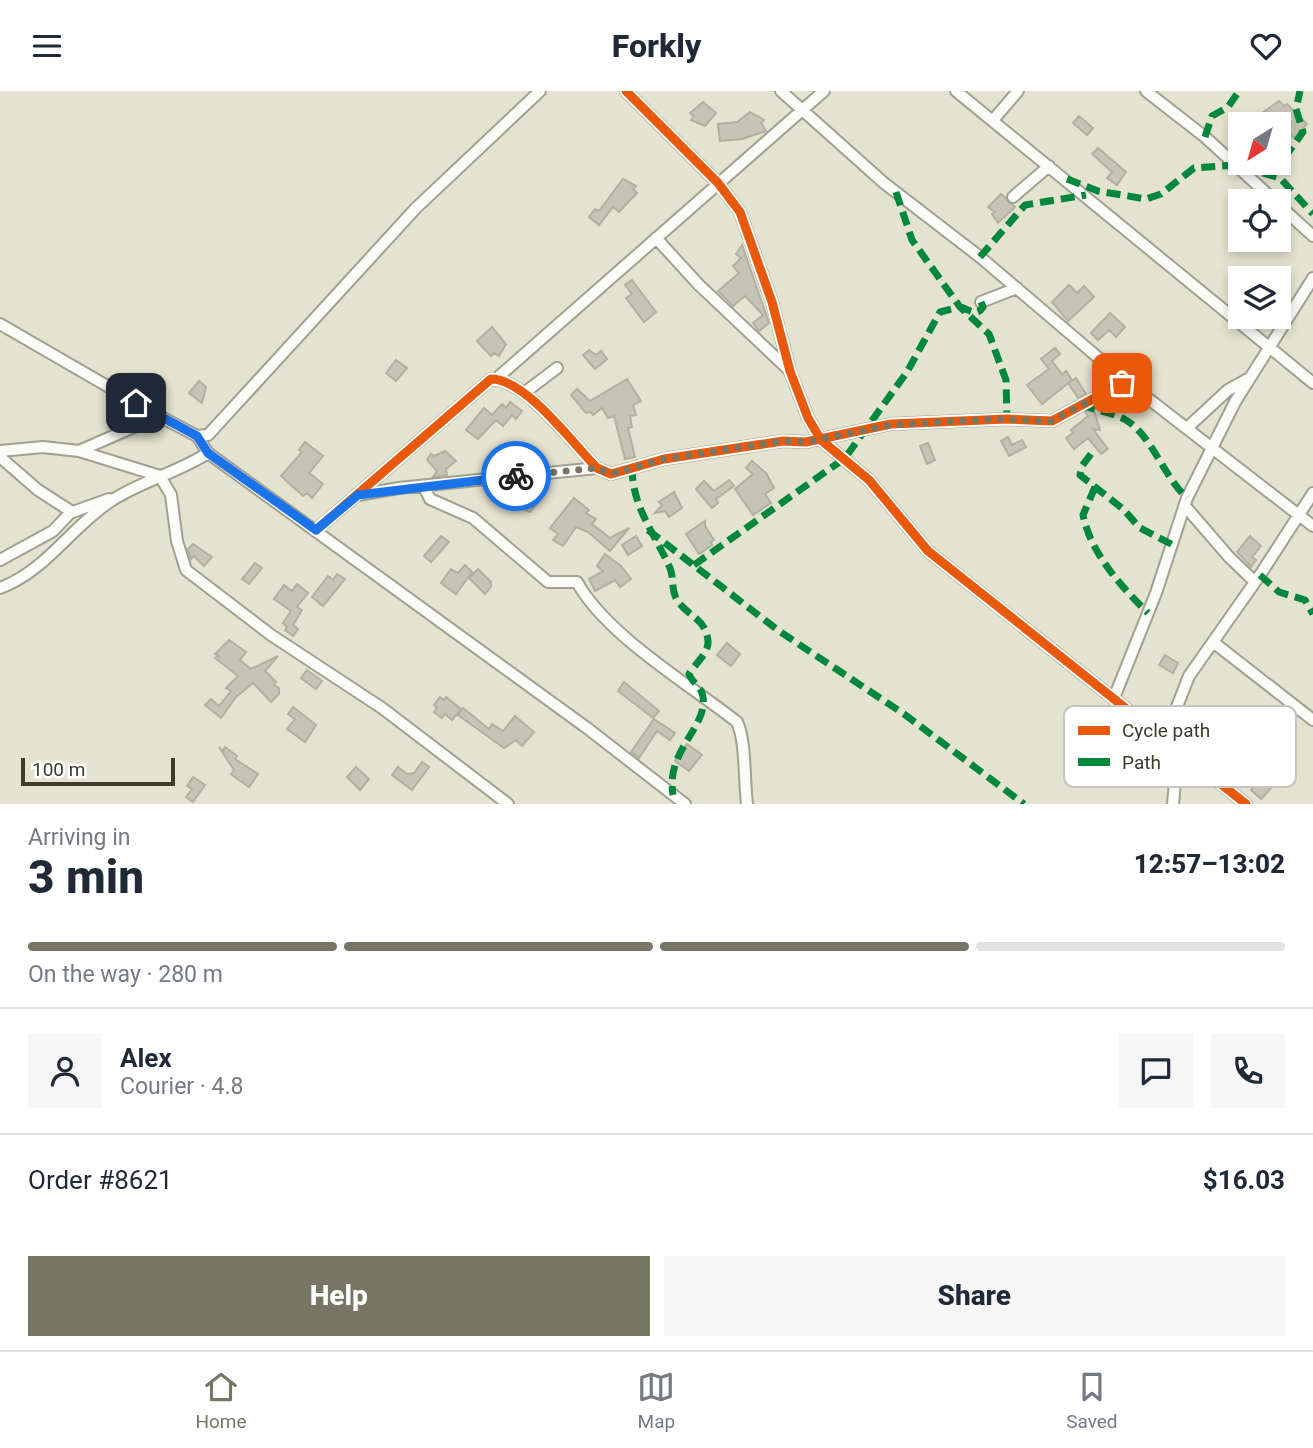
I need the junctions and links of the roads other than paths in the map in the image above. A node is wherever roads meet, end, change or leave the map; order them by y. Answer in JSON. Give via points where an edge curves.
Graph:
{"nodes":[{"id":1,"x":540,"y":91,"type":"edge"},
{"id":2,"x":626,"y":91,"type":"edge"},
{"id":3,"x":781,"y":91,"type":"edge"},
{"id":4,"x":824,"y":91,"type":"edge"},
{"id":5,"x":956,"y":91,"type":"edge"},
{"id":6,"x":1018,"y":91,"type":"edge"},
{"id":7,"x":1146,"y":91,"type":"edge"},
{"id":8,"x":802,"y":109,"type":"junction"},
{"id":9,"x":993,"y":120,"type":"junction"},
{"id":10,"x":1049,"y":166,"type":"junction"},
{"id":11,"x":718,"y":183,"type":"junction"},
{"id":12,"x":1262,"y":189,"type":"edge"},
{"id":13,"x":1013,"y":197,"type":"dead end"},
{"id":14,"x":1291,"y":216,"type":"edge"},
{"id":15,"x":1313,"y":236,"type":"edge"},
{"id":16,"x":656,"y":238,"type":"junction"},
{"id":17,"x":1313,"y":278,"type":"edge"},
{"id":18,"x":1017,"y":288,"type":"junction"},
{"id":19,"x":981,"y":302,"type":"dead end"},
{"id":20,"x":0,"y":324,"type":"edge"},
{"id":21,"x":1270,"y":349,"type":"junction"},
{"id":22,"x":557,"y":368,"type":"dead end"},
{"id":23,"x":790,"y":371,"type":"junction"},
{"id":24,"x":1253,"y":377,"type":"junction"},
{"id":25,"x":496,"y":379,"type":"junction"},
{"id":26,"x":1128,"y":383,"type":"junction"},
{"id":27,"x":1313,"y":383,"type":"edge"},
{"id":28,"x":524,"y":393,"type":"junction"},
{"id":29,"x":159,"y":416,"type":"junction"},
{"id":30,"x":1188,"y":428,"type":"junction"},
{"id":31,"x":197,"y":436,"type":"junction"},
{"id":32,"x":821,"y":440,"type":"junction"},
{"id":33,"x":1212,"y":446,"type":"junction"},
{"id":34,"x":79,"y":451,"type":"junction"},
{"id":35,"x":208,"y":453,"type":"junction"},
{"id":36,"x":0,"y":454,"type":"edge"},
{"id":37,"x":597,"y":468,"type":"junction"},
{"id":38,"x":160,"y":476,"type":"junction"},
{"id":39,"x":425,"y":487,"type":"junction"},
{"id":40,"x":1313,"y":493,"type":"edge"},
{"id":41,"x":122,"y":495,"type":"junction"},
{"id":42,"x":358,"y":495,"type":"junction"},
{"id":43,"x":1185,"y":506,"type":"junction"},
{"id":44,"x":72,"y":512,"type":"junction"},
{"id":45,"x":1298,"y":513,"type":"junction"},
{"id":46,"x":1313,"y":526,"type":"edge"},
{"id":47,"x":316,"y":530,"type":"junction"},
{"id":48,"x":0,"y":560,"type":"edge"},
{"id":49,"x":1255,"y":582,"type":"junction"},
{"id":50,"x":0,"y":588,"type":"edge"},
{"id":51,"x":1213,"y":642,"type":"junction"},
{"id":52,"x":1114,"y":698,"type":"junction"},
{"id":53,"x":1124,"y":706,"type":"edge"},
{"id":54,"x":1177,"y":706,"type":"edge"},
{"id":55,"x":1313,"y":719,"type":"edge"},
{"id":56,"x":1225,"y":787,"type":"edge"},
{"id":57,"x":508,"y":804,"type":"edge"},
{"id":58,"x":685,"y":804,"type":"edge"},
{"id":59,"x":747,"y":804,"type":"edge"},
{"id":60,"x":1246,"y":804,"type":"edge"}],
"edges":[{"from":1,"to":31,"type":"street","via":[[416,208],[214,430]]},
{"from":2,"to":11,"type":"street"},
{"from":3,"to":8,"type":"street"},
{"from":4,"to":8,"type":"street"},
{"from":5,"to":9,"type":"street"},
{"from":6,"to":9,"type":"street"},
{"from":7,"to":12,"type":"street"},
{"from":8,"to":11,"type":"street"},
{"from":8,"to":18,"type":"street","via":[[884,183]]},
{"from":9,"to":10,"type":"street"},
{"from":10,"to":13,"type":"street"},
{"from":10,"to":21,"type":"street"},
{"from":11,"to":16,"type":"street"},
{"from":11,"to":23,"type":"street","via":[[740,212],[756,252]]},
{"from":14,"to":15,"type":"street"},
{"from":16,"to":23,"type":"street"},
{"from":16,"to":25,"type":"street"},
{"from":17,"to":21,"type":"street"},
{"from":18,"to":19,"type":"street"},
{"from":18,"to":26,"type":"street"},
{"from":20,"to":29,"type":"street"},
{"from":21,"to":24,"type":"street"},
{"from":21,"to":27,"type":"street"},
{"from":22,"to":28,"type":"street"},
{"from":23,"to":32,"type":"street","via":[[807,418]]},
{"from":24,"to":30,"type":"street","via":[[1228,390]]},
{"from":24,"to":33,"type":"street"},
{"from":25,"to":28,"type":"street"},
{"from":25,"to":42,"type":"street","via":[[485,381]]},
{"from":26,"to":30,"type":"street"},
{"from":26,"to":32,"type":"street","via":[[1052,421],[891,425]]},
{"from":28,"to":37,"type":"street"},
{"from":29,"to":31,"type":"street"},
{"from":29,"to":34,"type":"street"},
{"from":30,"to":33,"type":"street"},
{"from":31,"to":35,"type":"street"},
{"from":32,"to":37,"type":"street","via":[[701,453],[611,474]]},
{"from":32,"to":52,"type":"street","via":[[869,480],[928,551]]},
{"from":33,"to":43,"type":"street"},
{"from":33,"to":45,"type":"street"},
{"from":34,"to":36,"type":"street","via":[[43,447]]},
{"from":34,"to":38,"type":"street"},
{"from":35,"to":38,"type":"street","via":[[185,468]]},
{"from":35,"to":47,"type":"street"},
{"from":36,"to":44,"type":"street","via":[[38,491]]},
{"from":37,"to":39,"type":"street"},
{"from":38,"to":41,"type":"street"},
{"from":38,"to":57,"type":"street","via":[[171,495],[186,570],[271,635],[373,701]]},
{"from":39,"to":42,"type":"street"},
{"from":39,"to":59,"type":"street","via":[[430,499],[473,519],[548,582],[577,582],[584,596],[621,633],[737,722],[743,733]]},
{"from":40,"to":45,"type":"street"},
{"from":41,"to":44,"type":"street"},
{"from":41,"to":50,"type":"street","via":[[79,526],[40,565]]},
{"from":42,"to":47,"type":"street"},
{"from":43,"to":49,"type":"street"},
{"from":43,"to":52,"type":"street"},
{"from":44,"to":48,"type":"street","via":[[53,531]]},
{"from":45,"to":46,"type":"street"},
{"from":45,"to":49,"type":"street"},
{"from":47,"to":58,"type":"street"},
{"from":49,"to":51,"type":"street"},
{"from":51,"to":54,"type":"street","via":[[1185,683]]},
{"from":51,"to":55,"type":"street"},
{"from":52,"to":53,"type":"street"},
{"from":56,"to":60,"type":"street"}]}
